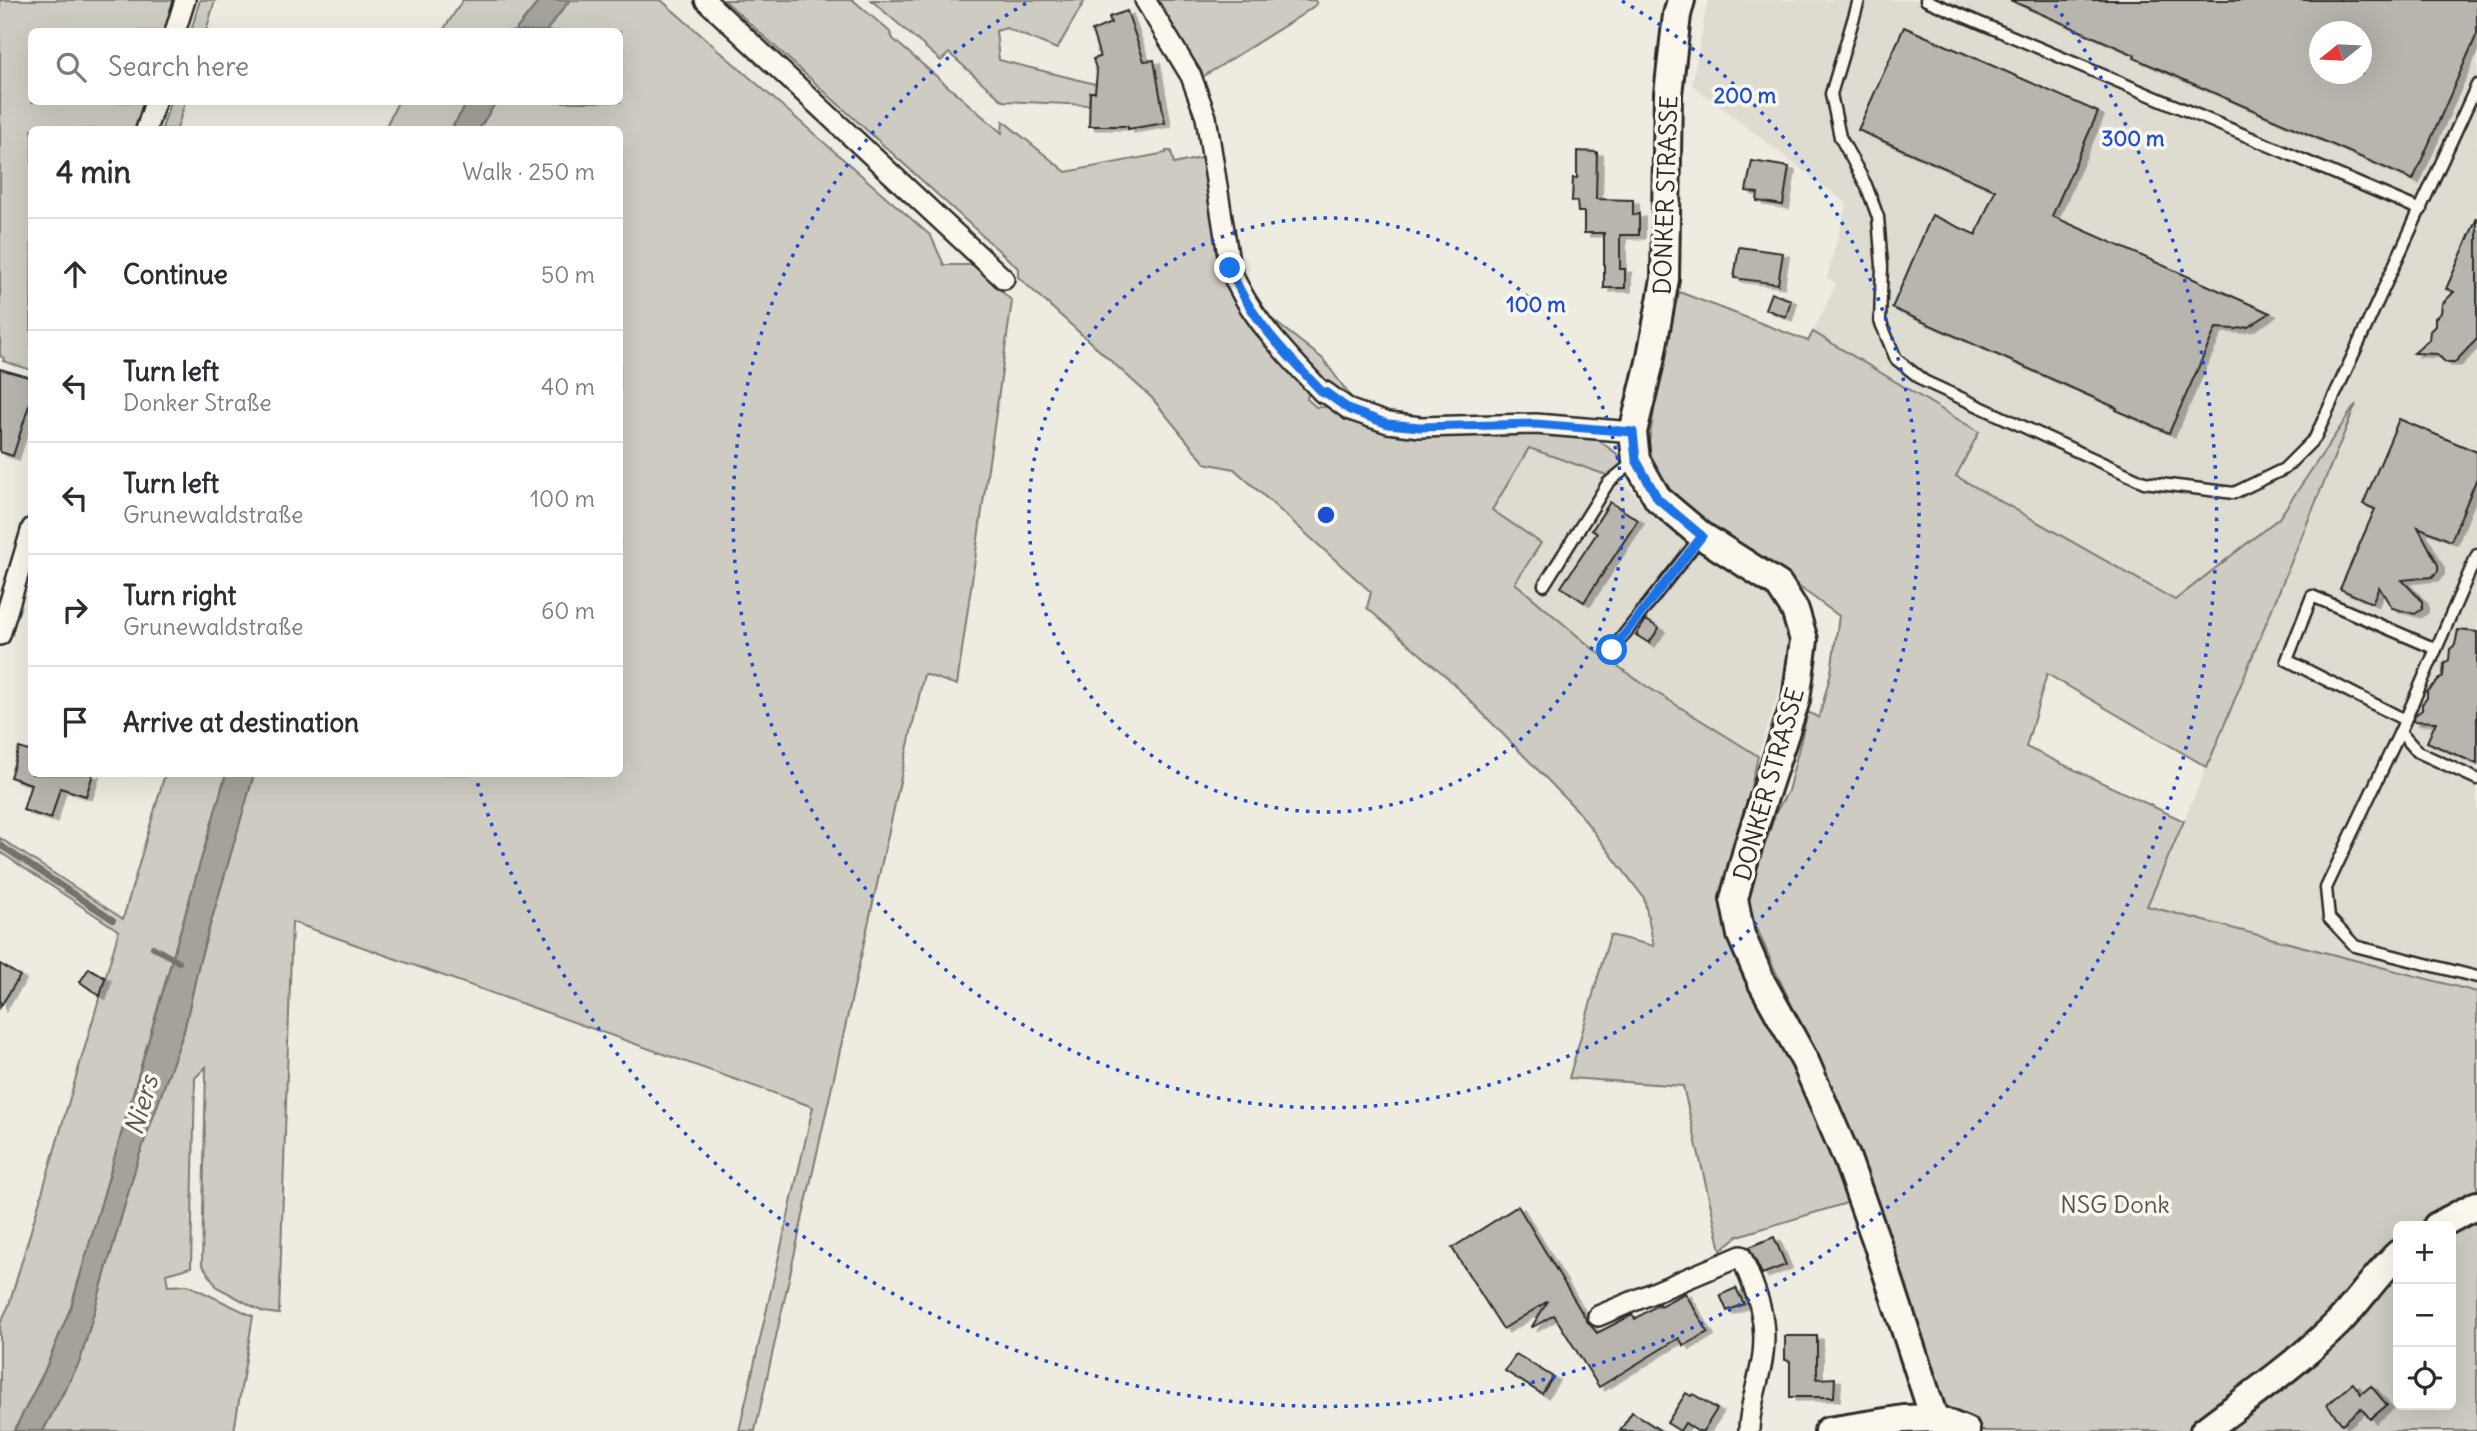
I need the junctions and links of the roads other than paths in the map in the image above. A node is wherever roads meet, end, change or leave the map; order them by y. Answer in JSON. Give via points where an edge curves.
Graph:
{"nodes":[{"id":1,"x":185,"y":0,"type":"edge"},
{"id":2,"x":705,"y":0,"type":"edge"},
{"id":3,"x":1145,"y":0,"type":"edge"},
{"id":4,"x":1681,"y":0,"type":"edge"},
{"id":5,"x":1859,"y":0,"type":"edge"},
{"id":6,"x":1926,"y":0,"type":"edge"},
{"id":7,"x":176,"y":28,"type":"edge"},
{"id":8,"x":2477,"y":85,"type":"edge"},
{"id":9,"x":154,"y":105,"type":"edge"},
{"id":10,"x":147,"y":126,"type":"edge"},
{"id":11,"x":2421,"y":210,"type":"junction"},
{"id":12,"x":1004,"y":279,"type":"dead end"},
{"id":13,"x":1633,"y":432,"type":"junction"},
{"id":14,"x":1636,"y":460,"type":"junction"},
{"id":15,"x":1702,"y":536,"type":"junction"},
{"id":16,"x":28,"y":541,"type":"edge"},
{"id":17,"x":2477,"y":555,"type":"edge"},
{"id":18,"x":1544,"y":586,"type":"dead end"},
{"id":19,"x":0,"y":635,"type":"edge"},
{"id":20,"x":2436,"y":649,"type":"junction"},
{"id":21,"x":1612,"y":650,"type":"dead end"},
{"id":22,"x":2405,"y":720,"type":"junction"},
{"id":23,"x":2400,"y":732,"type":"junction"},
{"id":24,"x":2477,"y":779,"type":"edge"},
{"id":25,"x":2477,"y":977,"type":"edge"},
{"id":26,"x":2477,"y":1205,"type":"edge"},
{"id":27,"x":2447,"y":1221,"type":"edge"},
{"id":28,"x":2393,"y":1259,"type":"edge"},
{"id":29,"x":1598,"y":1316,"type":"dead end"},
{"id":30,"x":1934,"y":1418,"type":"junction"},
{"id":31,"x":1749,"y":1431,"type":"edge"},
{"id":32,"x":1828,"y":1431,"type":"edge"},
{"id":33,"x":1966,"y":1431,"type":"edge"},
{"id":34,"x":2204,"y":1431,"type":"edge"}],
"edges":[{"from":1,"to":7,"type":"street"},
{"from":2,"to":12,"type":"street"},
{"from":3,"to":13,"type":"street","via":[[1192,76],[1206,117],[1230,268],[1238,289],[1323,393],[1350,410],[1388,424],[1536,424]]},
{"from":4,"to":13,"type":"street","name":"DONKER STRASSE","via":[[1668,94],[1665,279]]},
{"from":5,"to":11,"type":"lane","via":[[1831,94],[1840,137],[1878,216],[1880,321],[1896,359],[1924,381],[2144,482],[2234,493],[2284,469],[2315,438]]},
{"from":6,"to":11,"type":"lane"},
{"from":8,"to":11,"type":"lane"},
{"from":9,"to":10,"type":"street"},
{"from":13,"to":14,"type":"street","name":"DONKER STRASSE"},
{"from":14,"to":15,"type":"street","name":"DONKER STRASSE","via":[[1658,499]]},
{"from":14,"to":18,"type":"lane","via":[[1608,483]]},
{"from":15,"to":21,"type":"lane"},
{"from":15,"to":30,"type":"street","name":"DONKER STRASSE","via":[[1779,585],[1795,610],[1804,640],[1796,700],[1734,899],[1741,935],[1805,1061],[1846,1156]]},
{"from":16,"to":19,"type":"street"},
{"from":17,"to":20,"type":"lane"},
{"from":20,"to":22,"type":"lane"},
{"from":20,"to":22,"type":"lane","via":[[2312,596],[2287,660]]},
{"from":22,"to":23,"type":"lane"},
{"from":23,"to":24,"type":"lane","via":[[2418,752]]},
{"from":23,"to":25,"type":"lane","via":[[2326,888],[2329,918],[2355,946]]},
{"from":26,"to":27,"type":"street"},
{"from":28,"to":34,"type":"street","via":[[2339,1321],[2292,1365]]},
{"from":29,"to":31,"type":"street","via":[[1741,1256],[1759,1295],[1765,1326]]},
{"from":30,"to":32,"type":"street"},
{"from":30,"to":33,"type":"street"}]}
